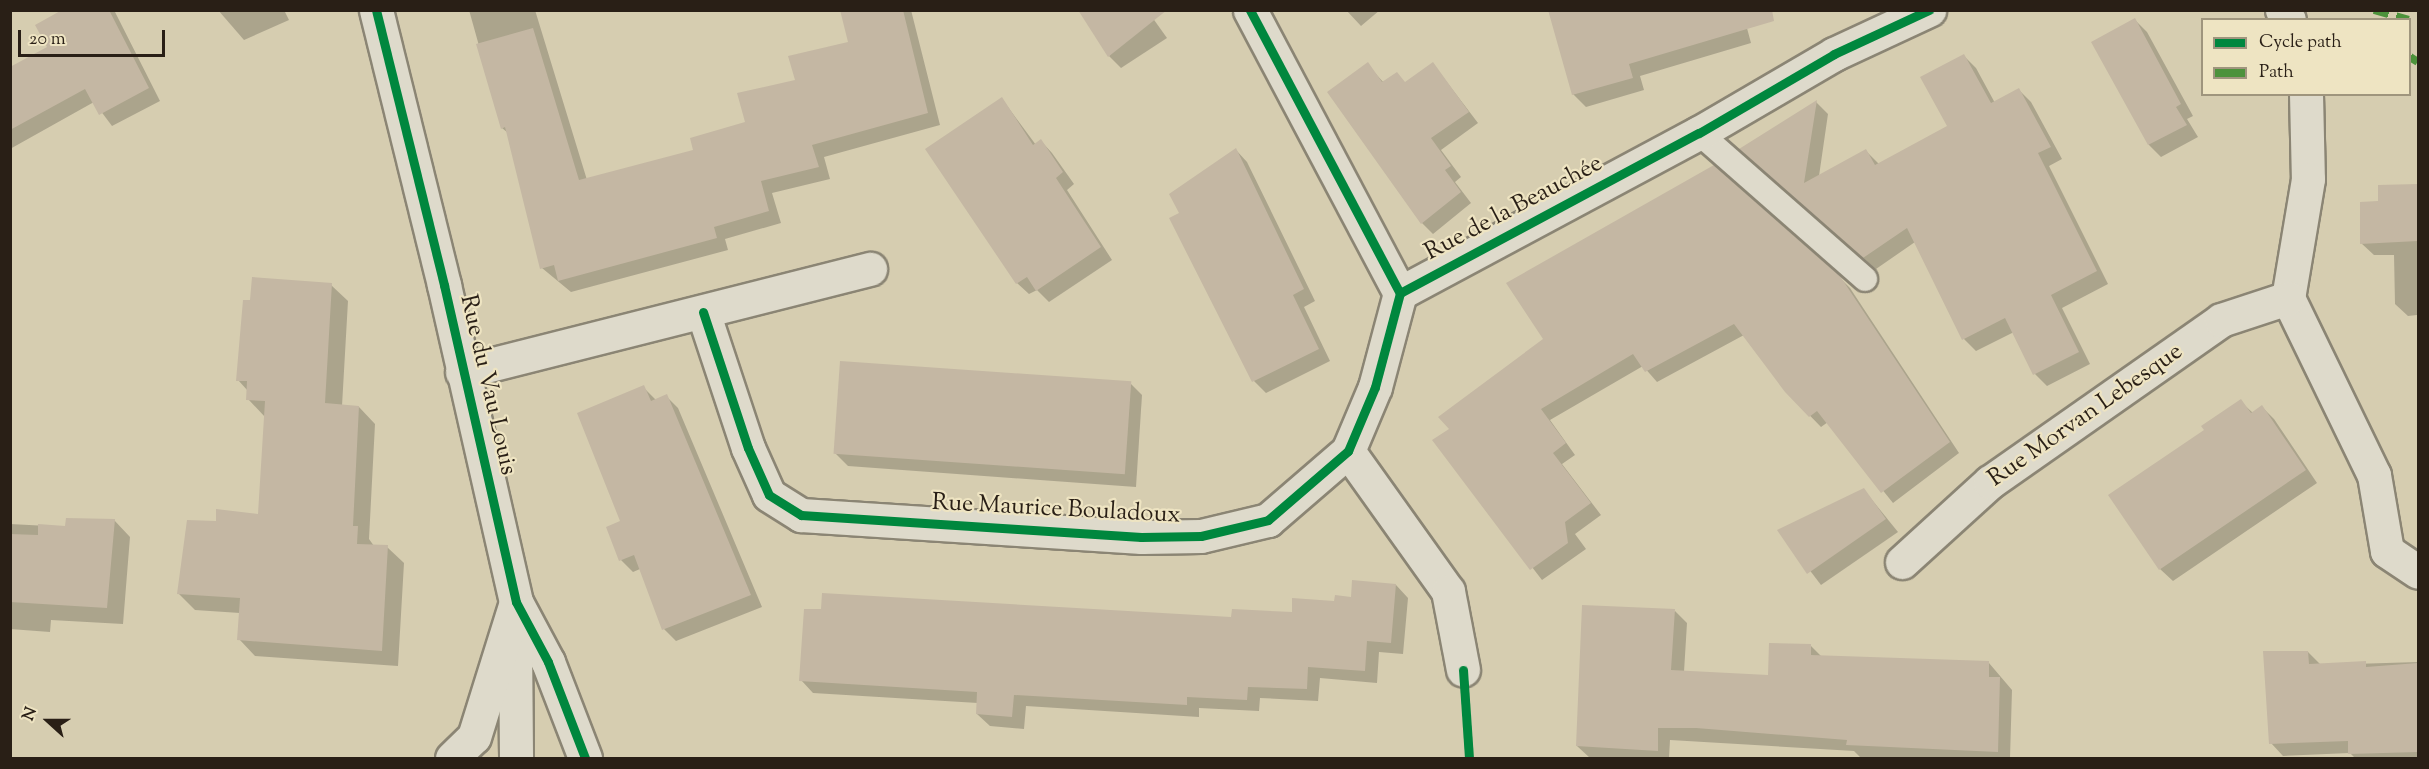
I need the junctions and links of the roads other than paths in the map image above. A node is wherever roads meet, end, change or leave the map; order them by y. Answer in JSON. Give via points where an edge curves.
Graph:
{"nodes":[{"id":1,"x":376,"y":10,"type":"edge"},
{"id":2,"x":1250,"y":10,"type":"edge"},
{"id":3,"x":1929,"y":10,"type":"edge"},
{"id":4,"x":2306,"y":96,"type":"edge"},
{"id":5,"x":1699,"y":133,"type":"junction"},
{"id":6,"x":870,"y":269,"type":"dead end"},
{"id":7,"x":1865,"y":279,"type":"dead end"},
{"id":8,"x":1400,"y":293,"type":"junction"},
{"id":9,"x":2288,"y":298,"type":"junction"},
{"id":10,"x":703,"y":312,"type":"junction"},
{"id":11,"x":462,"y":372,"type":"junction"},
{"id":12,"x":1348,"y":452,"type":"junction"},
{"id":13,"x":1902,"y":562,"type":"dead end"},
{"id":14,"x":2418,"y":572,"type":"edge"},
{"id":15,"x":516,"y":602,"type":"junction"},
{"id":16,"x":1464,"y":670,"type":"dead end"},
{"id":17,"x":452,"y":759,"type":"edge"},
{"id":18,"x":516,"y":759,"type":"edge"},
{"id":19,"x":585,"y":759,"type":"edge"}],
"edges":[{"from":1,"to":11,"type":"street","name":"Rue du Vau Louis"},
{"from":2,"to":8,"type":"street"},
{"from":3,"to":5,"type":"street","name":"Rue de la Beauchée","via":[[1834,54]]},
{"from":4,"to":9,"type":"street","via":[[2308,180]]},
{"from":5,"to":7,"type":"lane"},
{"from":5,"to":8,"type":"street","name":"Rue de la Beauchée"},
{"from":6,"to":10,"type":"street"},
{"from":8,"to":12,"type":"street","name":"Rue Maurice Bouladoux","via":[[1375,387]]},
{"from":9,"to":13,"type":"street","name":"Rue Morvan Lebesque","via":[[2212,327],[1990,482]]},
{"from":9,"to":14,"type":"street","via":[[2374,475],[2387,551]]},
{"from":10,"to":11,"type":"street"},
{"from":10,"to":12,"type":"street","name":"Rue Maurice Bouladoux","via":[[748,448],[770,495],[801,515],[1142,537],[1201,536],[1268,520]]},
{"from":11,"to":15,"type":"street","name":"Rue du Vau Louis"},
{"from":12,"to":16,"type":"street","via":[[1448,591]]},
{"from":15,"to":17,"type":"street","via":[[474,737]]},
{"from":15,"to":18,"type":"street","name":"Rue du Vau Louis"},
{"from":15,"to":19,"type":"street","name":"Rue du Vau Louis","via":[[548,662]]}]}
